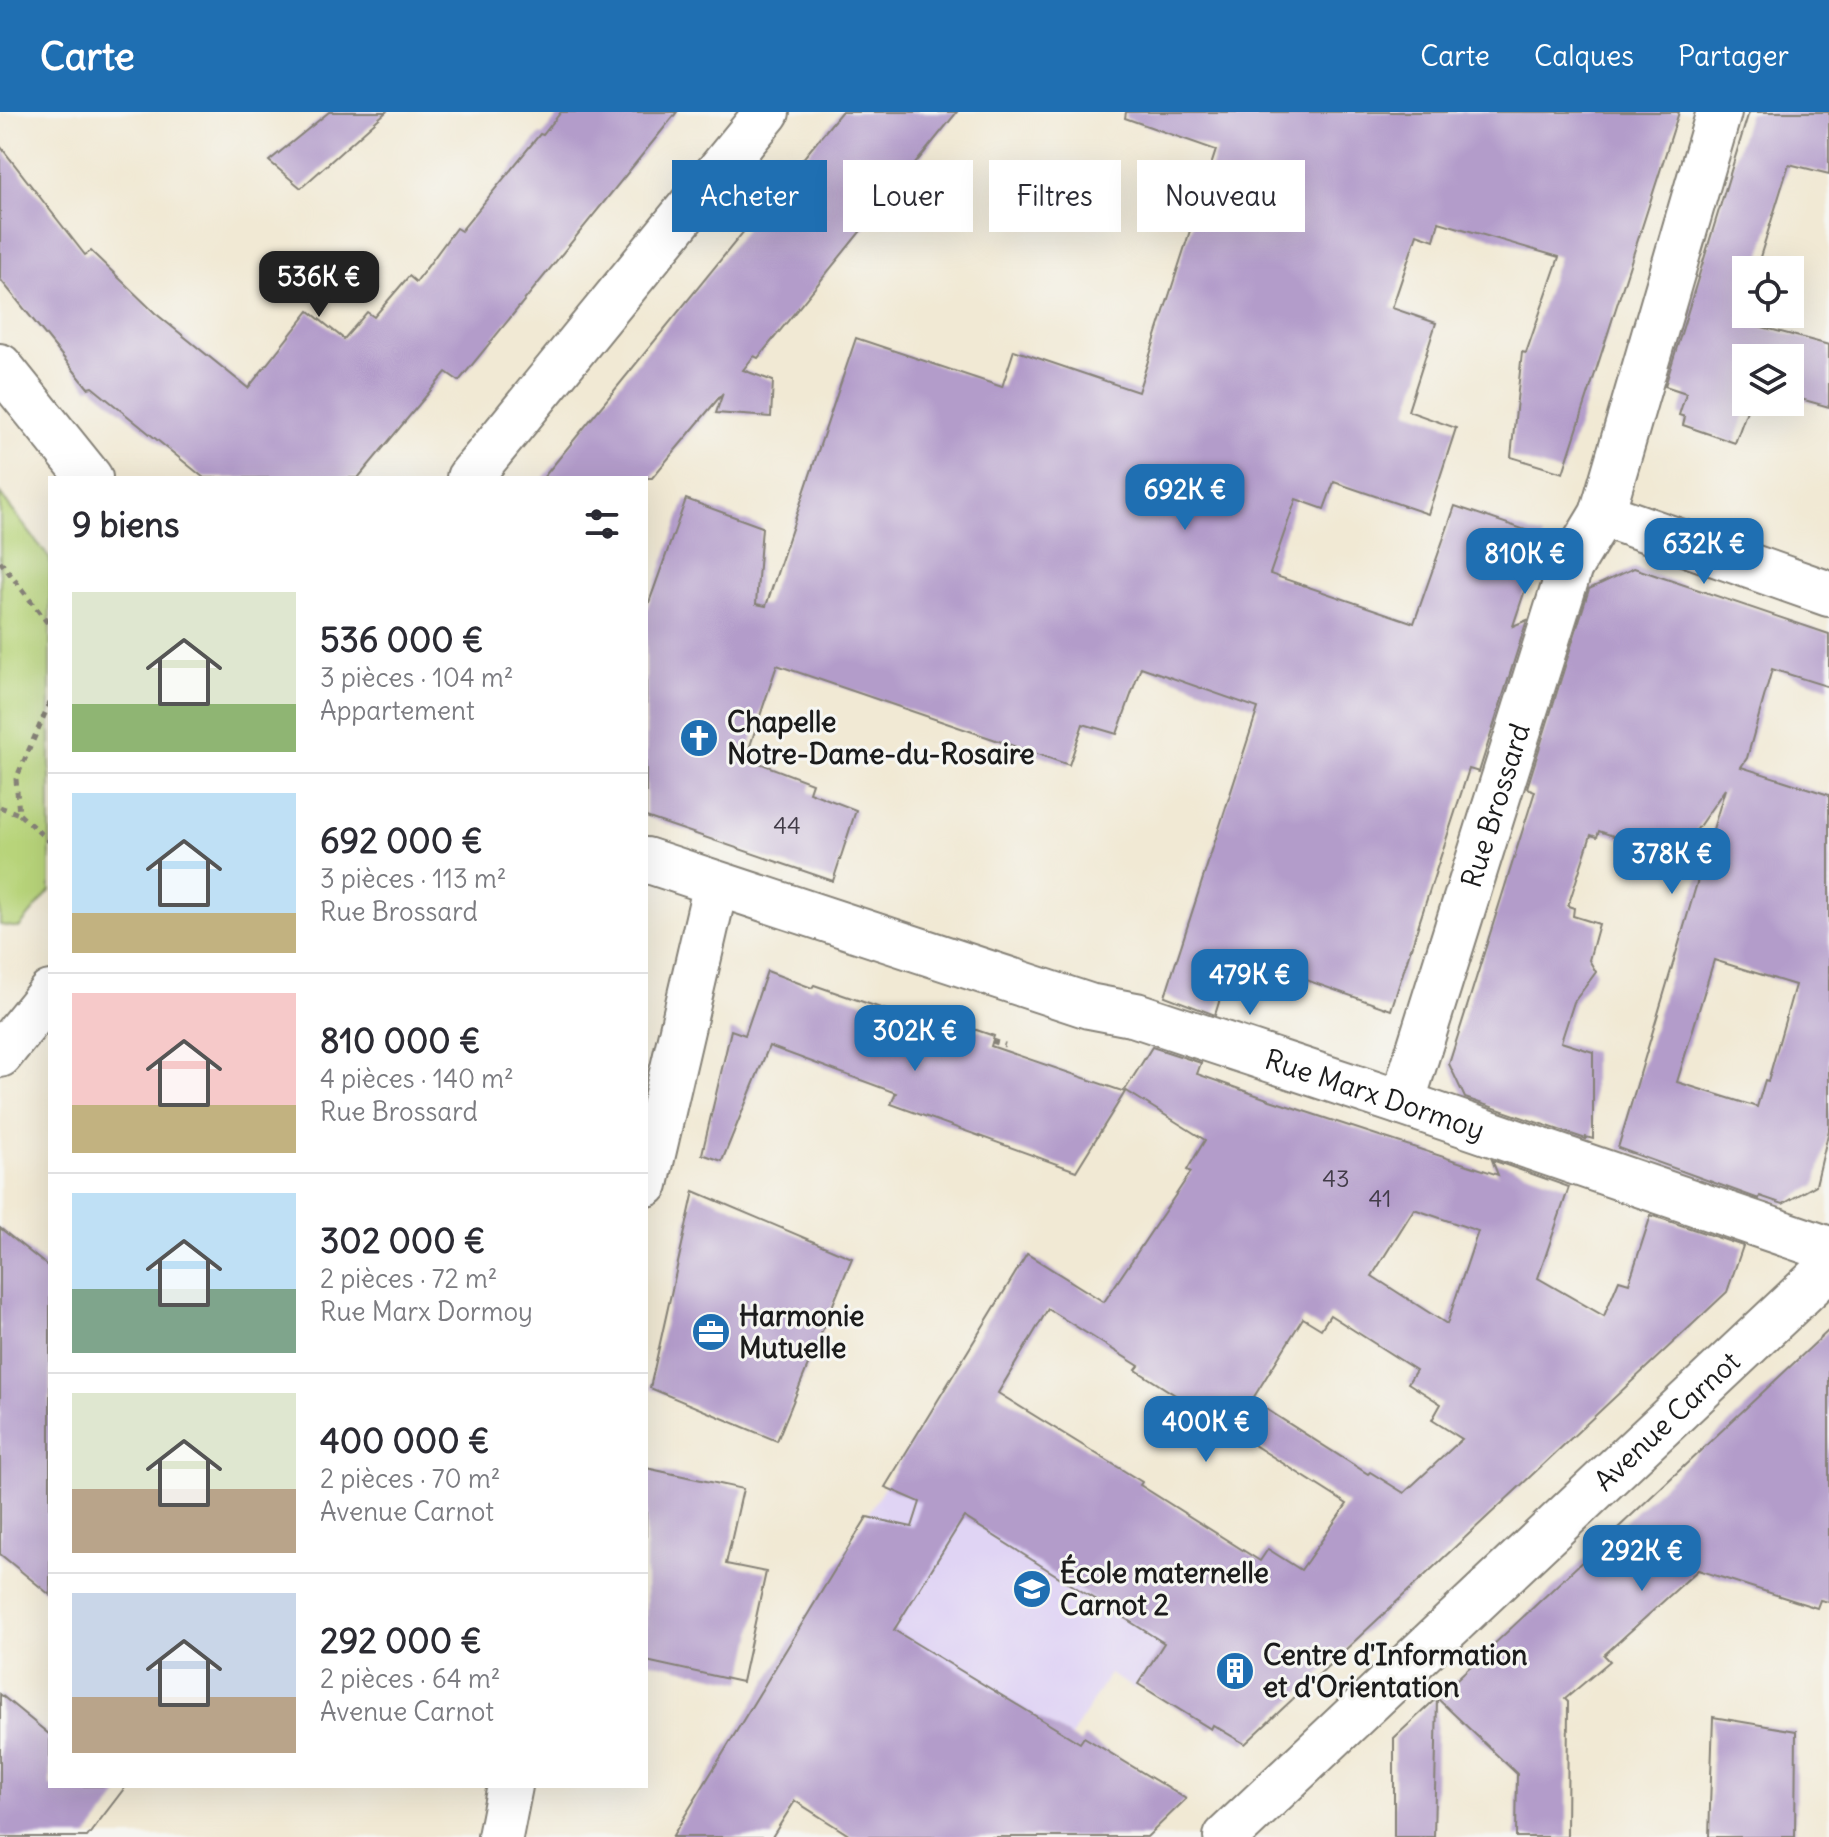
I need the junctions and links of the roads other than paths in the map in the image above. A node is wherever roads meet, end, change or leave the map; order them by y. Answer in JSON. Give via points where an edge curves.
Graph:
{"nodes":[{"id":1,"x":767,"y":112,"type":"edge"},
{"id":2,"x":1719,"y":112,"type":"edge"},
{"id":3,"x":0,"y":366,"type":"edge"},
{"id":4,"x":88,"y":476,"type":"edge"},
{"id":5,"x":471,"y":476,"type":"edge"},
{"id":6,"x":1602,"y":514,"type":"junction"},
{"id":7,"x":1829,"y":594,"type":"edge"},
{"id":8,"x":648,"y":861,"type":"edge"},
{"id":9,"x":716,"y":884,"type":"junction"},
{"id":10,"x":48,"y":995,"type":"edge"},
{"id":11,"x":0,"y":1055,"type":"edge"},
{"id":12,"x":1402,"y":1103,"type":"junction"},
{"id":13,"x":648,"y":1175,"type":"edge"},
{"id":14,"x":1829,"y":1249,"type":"edge"},
{"id":15,"x":1829,"y":1268,"type":"edge"},
{"id":16,"x":510,"y":1788,"type":"edge"},
{"id":17,"x":500,"y":1837,"type":"edge"},
{"id":18,"x":1226,"y":1837,"type":"edge"}],
"edges":[{"from":1,"to":5,"type":"street"},
{"from":2,"to":6,"type":"street","name":"Rue Brossard"},
{"from":3,"to":4,"type":"street"},
{"from":6,"to":7,"type":"street"},
{"from":6,"to":12,"type":"street","name":"Rue Brossard","via":[[1570,567]]},
{"from":8,"to":9,"type":"street","name":"Rue Marx Dormoy"},
{"from":9,"to":12,"type":"street","name":"Rue Marx Dormoy"},
{"from":9,"to":13,"type":"street"},
{"from":10,"to":11,"type":"street"},
{"from":12,"to":14,"type":"street","name":"Rue Marx Dormoy"},
{"from":15,"to":18,"type":"street","name":"Avenue Carnot"},
{"from":16,"to":17,"type":"street"}]}
